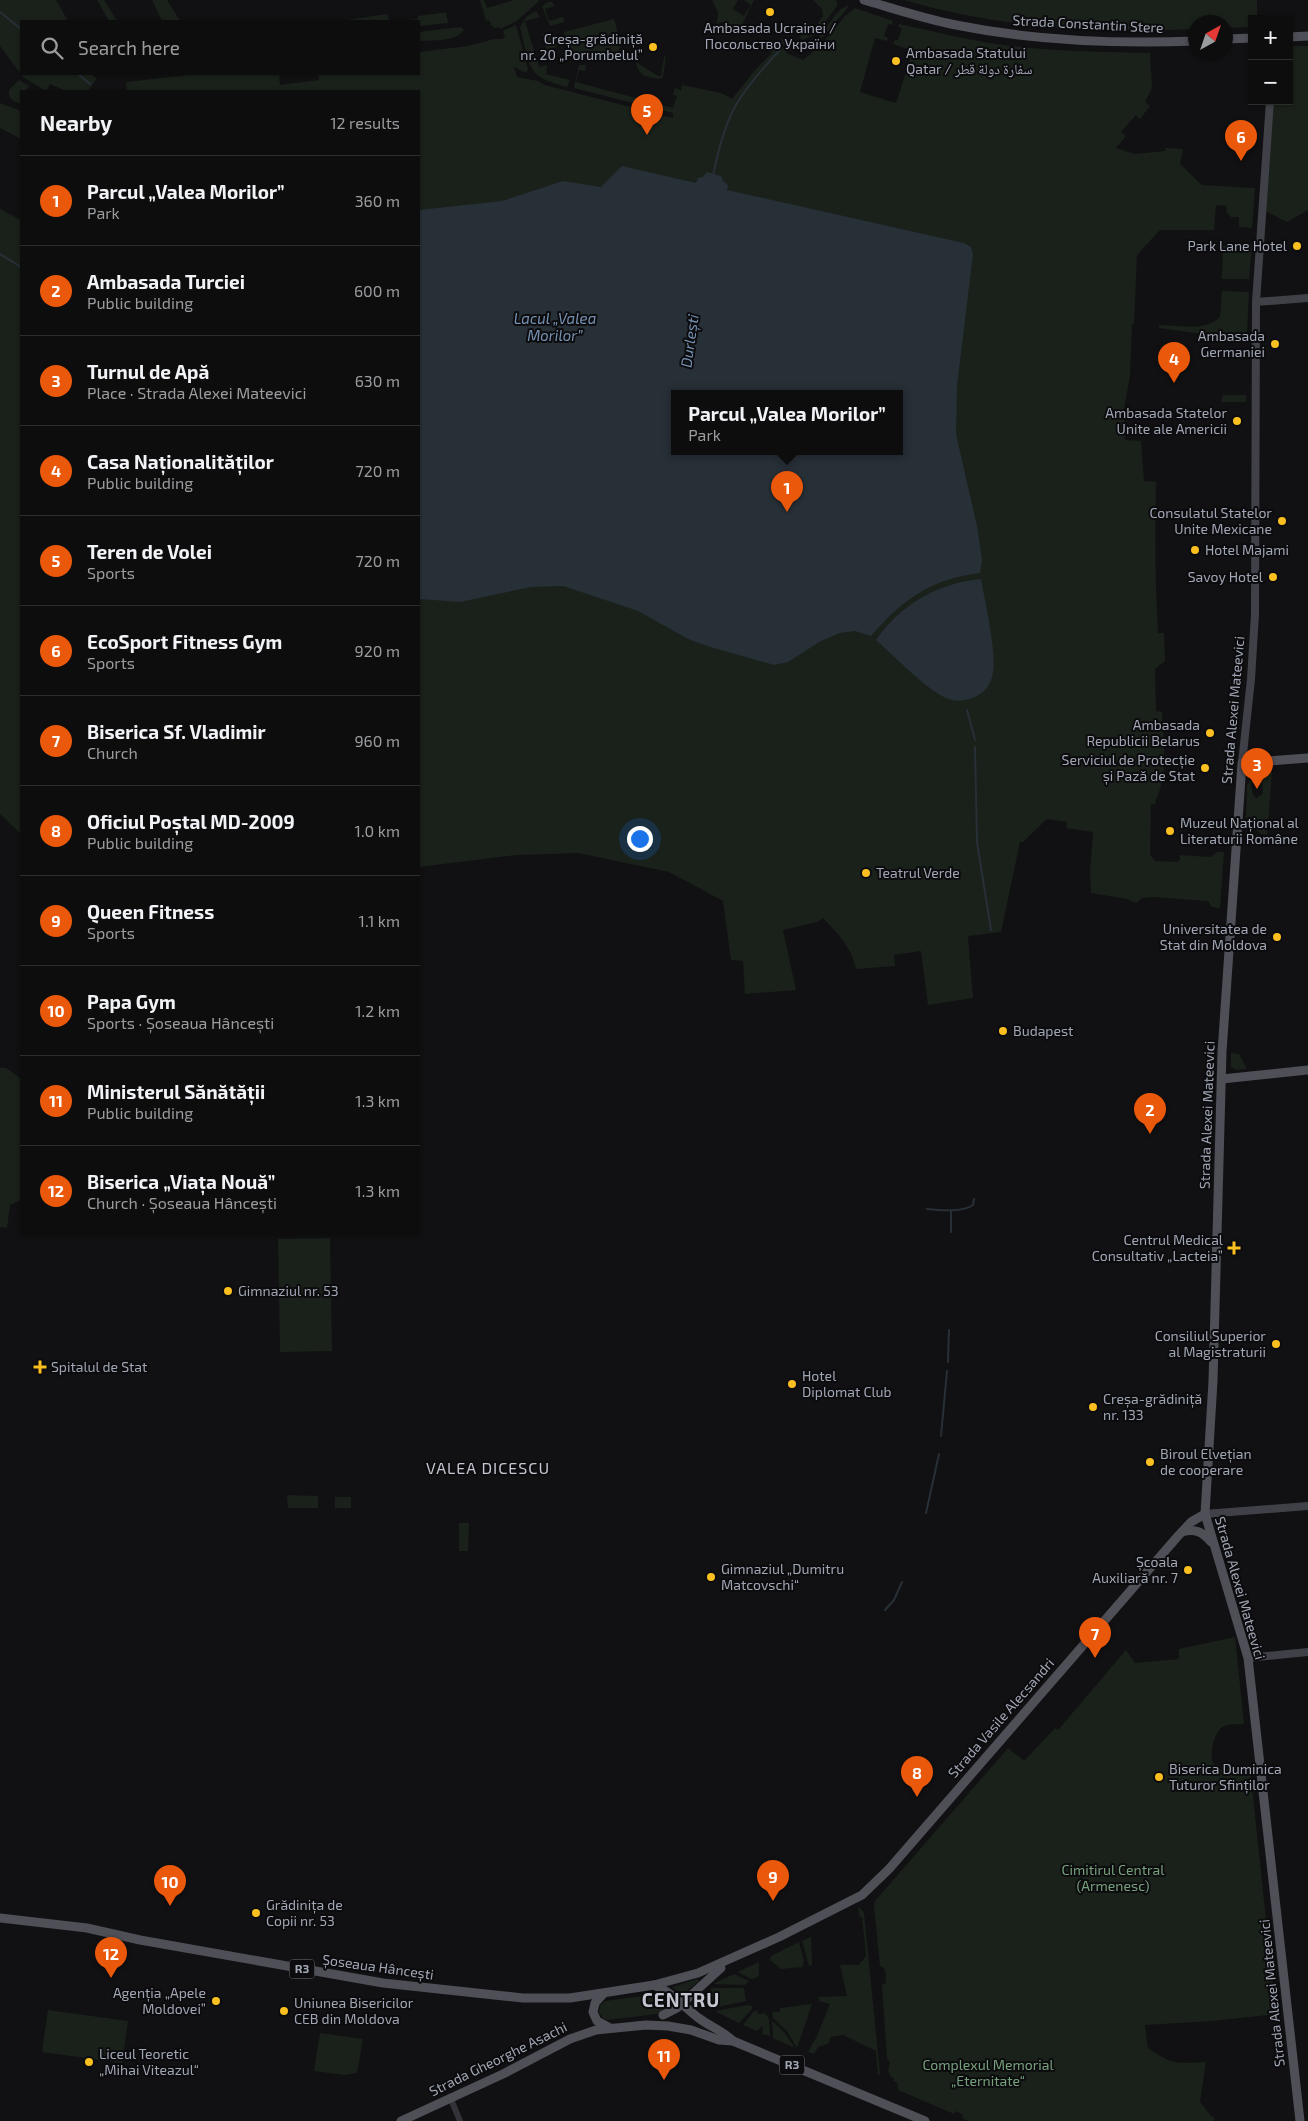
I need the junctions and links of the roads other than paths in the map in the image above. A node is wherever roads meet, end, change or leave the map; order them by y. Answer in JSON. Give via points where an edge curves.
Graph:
{"nodes":[{"id":1,"x":864,"y":0,"type":"edge"},
{"id":2,"x":1308,"y":36,"type":"edge"},
{"id":3,"x":1293,"y":37,"type":"edge"},
{"id":4,"x":1248,"y":38,"type":"edge"},
{"id":5,"x":1233,"y":39,"type":"edge"},
{"id":6,"x":1188,"y":40,"type":"edge"},
{"id":7,"x":1270,"y":105,"type":"edge"},
{"id":8,"x":1308,"y":298,"type":"edge"},
{"id":9,"x":1256,"y":302,"type":"junction"},
{"id":10,"x":1308,"y":758,"type":"edge"},
{"id":11,"x":1242,"y":763,"type":"junction"},
{"id":12,"x":1308,"y":1070,"type":"edge"},
{"id":13,"x":1222,"y":1079,"type":"junction"},
{"id":14,"x":1308,"y":1506,"type":"edge"},
{"id":15,"x":1205,"y":1514,"type":"junction"},
{"id":16,"x":1182,"y":1532,"type":"junction"},
{"id":17,"x":1214,"y":1546,"type":"junction"},
{"id":18,"x":1308,"y":1652,"type":"edge"},
{"id":19,"x":1248,"y":1658,"type":"junction"},
{"id":20,"x":0,"y":1918,"type":"edge"},
{"id":21,"x":734,"y":1958,"type":"junction"},
{"id":22,"x":654,"y":1985,"type":"junction"},
{"id":23,"x":665,"y":1990,"type":"junction"},
{"id":24,"x":607,"y":1991,"type":"junction"},
{"id":25,"x":681,"y":2003,"type":"junction"},
{"id":26,"x":663,"y":2016,"type":"junction"},
{"id":27,"x":646,"y":2025,"type":"junction"},
{"id":28,"x":610,"y":2028,"type":"junction"},
{"id":29,"x":733,"y":2041,"type":"junction"},
{"id":30,"x":450,"y":2097,"type":"junction"},
{"id":31,"x":401,"y":2121,"type":"edge"},
{"id":32,"x":460,"y":2121,"type":"edge"},
{"id":33,"x":925,"y":2121,"type":"edge"},
{"id":34,"x":1300,"y":2121,"type":"edge"}],
"edges":[{"from":1,"to":6,"type":"main road","name":"Strada Constantin Stere","via":[[913,15],[1003,33],[1075,40]]},
{"from":2,"to":3,"type":"main road"},
{"from":4,"to":5,"type":"main road"},
{"from":7,"to":9,"type":"main road","name":"Strada Alexei Mateevici"},
{"from":8,"to":9,"type":"main road"},
{"from":9,"to":11,"type":"main road","name":"Strada Alexei Mateevici","via":[[1254,614]]},
{"from":10,"to":11,"type":"main road"},
{"from":11,"to":13,"type":"main road","name":"Strada Alexei Mateevici"},
{"from":12,"to":13,"type":"main road"},
{"from":13,"to":15,"type":"main road","name":"Strada Alexei Mateevici","via":[[1213,1381]]},
{"from":14,"to":15,"type":"main road"},
{"from":15,"to":16,"type":"main road","name":"Strada Vasile Alecsandri"},
{"from":15,"to":17,"type":"main road","name":"Strada Alexei Mateevici"},
{"from":16,"to":17,"type":"main road","via":[[1199,1531]]},
{"from":16,"to":21,"type":"main road","name":"Strada Vasile Alecsandri","via":[[875,1885],[862,1895]]},
{"from":17,"to":19,"type":"main road","name":"Strada Alexei Mateevici"},
{"from":18,"to":19,"type":"main road"},
{"from":19,"to":34,"type":"main road","name":"Strada Alexei Mateevici"},
{"from":20,"to":24,"type":"main road","name":"Șoseaua Hâncești","number":"R3","via":[[87,1928],[354,1979],[422,1988],[532,1999],[570,1998]]},
{"from":21,"to":22,"type":"main road","name":"Strada Vasile Alecsandri","via":[[686,1978]]},
{"from":21,"to":25,"type":"main road"},
{"from":22,"to":23,"type":"main road","number":"R3"},
{"from":22,"to":24,"type":"main road","number":"R3"},
{"from":23,"to":25,"type":"main road","number":"R3"},
{"from":23,"to":26,"type":"main road","via":[[671,2003]]},
{"from":24,"to":28,"type":"main road","via":[[597,1999],[593,2012],[597,2021]]},
{"from":25,"to":26,"type":"main road"},
{"from":25,"to":29,"type":"main road","number":"R3"},
{"from":26,"to":27,"type":"main road","number":"R3"},
{"from":27,"to":28,"type":"main road","number":"R3"},
{"from":27,"to":29,"type":"main road","number":"R3","via":[[684,2028],[719,2040]]},
{"from":28,"to":30,"type":"main road","name":"Strada Gheorghe Asachi","number":"R3","via":[[570,2039]]},
{"from":29,"to":33,"type":"main road","number":"R3"},
{"from":30,"to":31,"type":"main road","name":"Strada Gheorghe Asachi","number":"R3"},
{"from":30,"to":32,"type":"street"}]}
